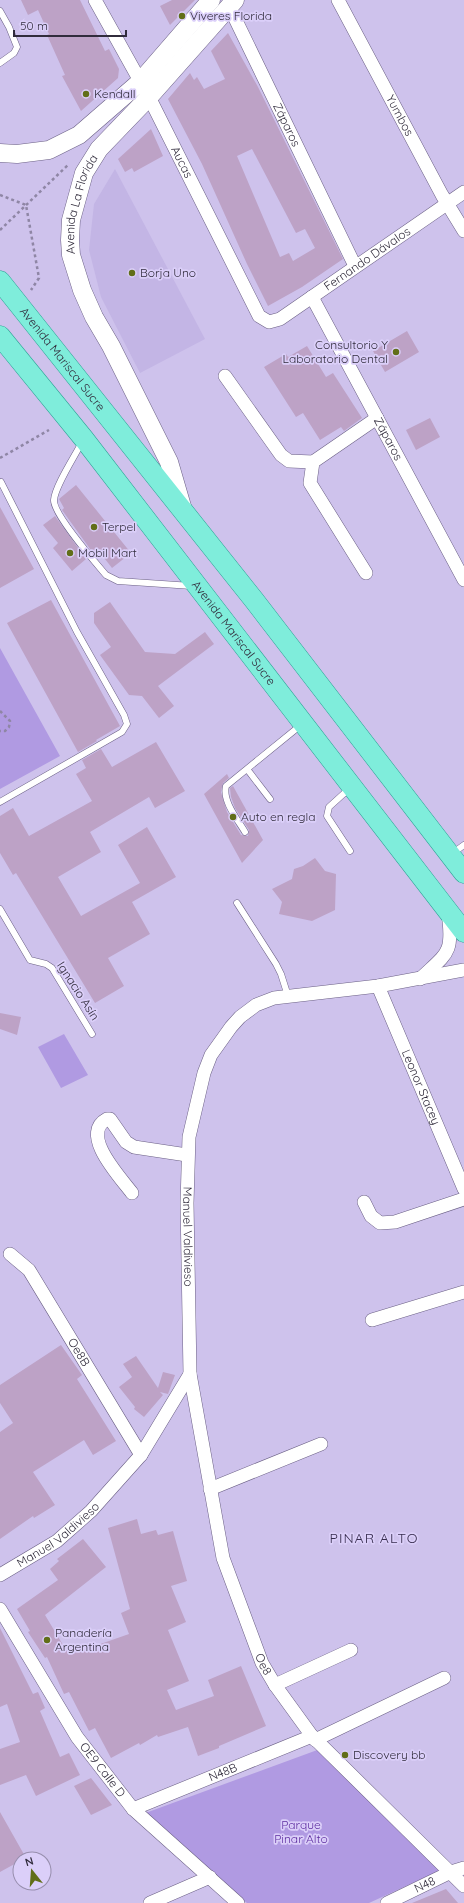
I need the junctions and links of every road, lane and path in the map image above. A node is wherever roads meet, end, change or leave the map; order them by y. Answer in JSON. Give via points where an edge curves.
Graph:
{"nodes":[{"id":1,"x":95,"y":0,"type":"edge"},
{"id":2,"x":211,"y":0,"type":"edge"},
{"id":3,"x":338,"y":0,"type":"edge"},
{"id":4,"x":232,"y":3,"type":"edge"},
{"id":5,"x":0,"y":11,"type":"edge"},
{"id":6,"x":0,"y":63,"type":"edge"},
{"id":7,"x":145,"y":89,"type":"junction"},
{"id":8,"x":0,"y":153,"type":"edge"},
{"id":9,"x":74,"y":160,"type":"dead end"},
{"id":10,"x":464,"y":192,"type":"edge"},
{"id":11,"x":0,"y":196,"type":"edge"},
{"id":12,"x":447,"y":204,"type":"junction"},
{"id":13,"x":26,"y":205,"type":"junction"},
{"id":14,"x":0,"y":230,"type":"edge"},
{"id":15,"x":464,"y":230,"type":"edge"},
{"id":16,"x":355,"y":266,"type":"junction"},
{"id":17,"x":0,"y":281,"type":"edge"},
{"id":18,"x":31,"y":290,"type":"dead end"},
{"id":19,"x":312,"y":297,"type":"junction"},
{"id":20,"x":269,"y":322,"type":"joint"},
{"id":21,"x":1,"y":340,"type":"edge"},
{"id":22,"x":225,"y":376,"type":"dead end"},
{"id":23,"x":377,"y":418,"type":"junction"},
{"id":24,"x":48,"y":431,"type":"dead end"},
{"id":25,"x":84,"y":439,"type":"junction"},
{"id":26,"x":0,"y":458,"type":"edge"},
{"id":27,"x":313,"y":462,"type":"junction"},
{"id":28,"x":1,"y":482,"type":"edge"},
{"id":29,"x":183,"y":511,"type":"junction"},
{"id":30,"x":366,"y":573,"type":"dead end"},
{"id":31,"x":464,"y":580,"type":"edge"},
{"id":32,"x":197,"y":586,"type":"junction"},
{"id":33,"x":0,"y":711,"type":"edge"},
{"id":34,"x":303,"y":723,"type":"junction"},
{"id":35,"x":0,"y":731,"type":"edge"},
{"id":36,"x":247,"y":769,"type":"junction"},
{"id":37,"x":352,"y":786,"type":"junction"},
{"id":38,"x":270,"y":799,"type":"dead end"},
{"id":39,"x":0,"y":802,"type":"edge"},
{"id":40,"x":245,"y":832,"type":"dead end"},
{"id":41,"x":350,"y":851,"type":"dead end"},
{"id":42,"x":460,"y":861,"type":"edge"},
{"id":43,"x":237,"y":903,"type":"dead end"},
{"id":44,"x":0,"y":909,"type":"edge"},
{"id":45,"x":448,"y":910,"type":"junction"},
{"id":46,"x":464,"y":932,"type":"edge"},
{"id":47,"x":464,"y":970,"type":"edge"},
{"id":48,"x":420,"y":979,"type":"junction"},
{"id":49,"x":378,"y":986,"type":"junction"},
{"id":50,"x":288,"y":996,"type":"junction"},
{"id":51,"x":92,"y":1034,"type":"dead end"},
{"id":52,"x":188,"y":1155,"type":"junction"},
{"id":53,"x":464,"y":1189,"type":"edge"},
{"id":54,"x":132,"y":1193,"type":"dead end"},
{"id":55,"x":464,"y":1199,"type":"edge"},
{"id":56,"x":364,"y":1202,"type":"dead end"},
{"id":57,"x":10,"y":1254,"type":"dead end"},
{"id":58,"x":464,"y":1292,"type":"edge"},
{"id":59,"x":372,"y":1320,"type":"dead end"},
{"id":60,"x":190,"y":1374,"type":"junction"},
{"id":61,"x":320,"y":1444,"type":"dead end"},
{"id":62,"x":141,"y":1455,"type":"junction"},
{"id":63,"x":210,"y":1489,"type":"junction"},
{"id":64,"x":0,"y":1575,"type":"edge"},
{"id":65,"x":0,"y":1609,"type":"edge"},
{"id":66,"x":351,"y":1650,"type":"dead end"},
{"id":67,"x":444,"y":1678,"type":"dead end"},
{"id":68,"x":275,"y":1685,"type":"junction"},
{"id":69,"x":313,"y":1738,"type":"junction"},
{"id":70,"x":133,"y":1809,"type":"junction"},
{"id":71,"x":464,"y":1868,"type":"edge"},
{"id":72,"x":451,"y":1872,"type":"junction"},
{"id":73,"x":210,"y":1877,"type":"junction"},
{"id":74,"x":464,"y":1886,"type":"edge"},
{"id":75,"x":150,"y":1903,"type":"edge"},
{"id":76,"x":238,"y":1903,"type":"edge"},
{"id":77,"x":387,"y":1903,"type":"edge"}],
"edges":[{"from":1,"to":7,"type":"street","name":"Aucas"},
{"from":2,"to":7,"type":"main road","name":"Avenida La Florida"},
{"from":3,"to":12,"type":"street","name":"Yumbos"},
{"from":4,"to":7,"type":"main road","name":"Avenida La Florida"},
{"from":4,"to":16,"type":"street","name":"Záparos"},
{"from":5,"to":6,"type":"lane","via":[[17,47],[14,53]]},
{"from":7,"to":8,"type":"main road","name":"Avenida La Florida","via":[[64,143],[32,153]]},
{"from":7,"to":20,"type":"street","name":"Aucas","via":[[259,316]]},
{"from":7,"to":29,"type":"main road","name":"Avenida La Florida","via":[[84,173],[71,220],[70,240],[74,268],[82,290],[169,462]]},
{"from":9,"to":13,"type":"path"},
{"from":10,"to":12,"type":"street","name":"Fernando Dávalos"},
{"from":11,"to":13,"type":"path"},
{"from":12,"to":15,"type":"street","name":"Yumbos"},
{"from":12,"to":16,"type":"street","name":"Fernando Dávalos"},
{"from":13,"to":14,"type":"path"},
{"from":13,"to":18,"type":"path","via":[[39,278]]},
{"from":16,"to":19,"type":"street","name":"Fernando Dávalos"},
{"from":17,"to":29,"type":"main road","name":"Avenida Mariscal Sucre"},
{"from":19,"to":20,"type":"street","name":"Fernando Dávalos","via":[[280,320]]},
{"from":19,"to":23,"type":"street","name":"Záparos"},
{"from":21,"to":25,"type":"main road","name":"Avenida Mariscal Sucre"},
{"from":22,"to":27,"type":"street","via":[[281,455],[289,461]]},
{"from":23,"to":27,"type":"street"},
{"from":23,"to":31,"type":"street","name":"Záparos"},
{"from":24,"to":26,"type":"path"},
{"from":25,"to":32,"type":"main road","name":"Avenida Mariscal Sucre"},
{"from":25,"to":32,"type":"lane","via":[[54,500],[55,509],[62,520],[111,579],[118,582]]},
{"from":27,"to":30,"type":"street","via":[[310,483]]},
{"from":28,"to":39,"type":"lane","via":[[126,724],[122,732]]},
{"from":29,"to":42,"type":"main road","name":"Avenida Mariscal Sucre"},
{"from":32,"to":34,"type":"main road","name":"Avenida Mariscal Sucre"},
{"from":33,"to":35,"type":"path","via":[[10,721],[9,727],[5,731]]},
{"from":34,"to":36,"type":"lane"},
{"from":34,"to":37,"type":"main road","name":"Avenida Mariscal Sucre"},
{"from":36,"to":38,"type":"lane"},
{"from":36,"to":40,"type":"lane","via":[[226,786],[225,792]]},
{"from":37,"to":41,"type":"lane","via":[[329,807],[327,816]]},
{"from":37,"to":45,"type":"main road","name":"Avenida Mariscal Sucre"},
{"from":43,"to":50,"type":"lane","via":[[276,964]]},
{"from":44,"to":51,"type":"lane","name":"Ignacio Asín","via":[[30,960],[52,968]]},
{"from":45,"to":46,"type":"main road","name":"Avenida Mariscal Sucre"},
{"from":45,"to":48,"type":"street","via":[[451,932],[449,950]]},
{"from":47,"to":48,"type":"street","name":"Manuel Valdivieso"},
{"from":48,"to":49,"type":"street","name":"Manuel Valdivieso"},
{"from":49,"to":50,"type":"street","name":"Manuel Valdivieso"},
{"from":49,"to":53,"type":"street","name":"Leonor Stacey"},
{"from":50,"to":52,"type":"street","name":"Manuel Valdivieso","via":[[264,1000],[247,1011],[231,1027],[211,1055],[202,1080],[189,1137]]},
{"from":52,"to":54,"type":"street","via":[[134,1147],[126,1142],[110,1119],[102,1121],[98,1127],[97,1137],[100,1148]]},
{"from":52,"to":60,"type":"street","name":"Manuel Valdivieso"},
{"from":55,"to":56,"type":"street","via":[[395,1222],[380,1223],[371,1216]]},
{"from":57,"to":62,"type":"street","name":"Oe8B","via":[[30,1270]]},
{"from":58,"to":59,"type":"street"},
{"from":60,"to":62,"type":"street","name":"Manuel Valdivieso"},
{"from":60,"to":63,"type":"street","name":"Oe8"},
{"from":61,"to":63,"type":"street"},
{"from":62,"to":64,"type":"street","name":"Manuel Valdivieso","via":[[91,1511],[57,1541]]},
{"from":63,"to":68,"type":"street","name":"Oe8","via":[[223,1558],[262,1663]]},
{"from":65,"to":70,"type":"street","name":"OE9 Calle D","via":[[77,1737]]},
{"from":66,"to":68,"type":"street"},
{"from":67,"to":69,"type":"street","name":"N48B"},
{"from":68,"to":69,"type":"street","name":"Oe8"},
{"from":69,"to":70,"type":"street","name":"N48B"},
{"from":69,"to":72,"type":"street","name":"Oe8"},
{"from":70,"to":73,"type":"street","name":"OE9 Calle D"},
{"from":71,"to":72,"type":"street","name":"N48"},
{"from":72,"to":74,"type":"street","name":"Oe8"},
{"from":72,"to":77,"type":"street","name":"N48"},
{"from":73,"to":75,"type":"street"},
{"from":73,"to":76,"type":"street","name":"OE9 Calle D"}]}
